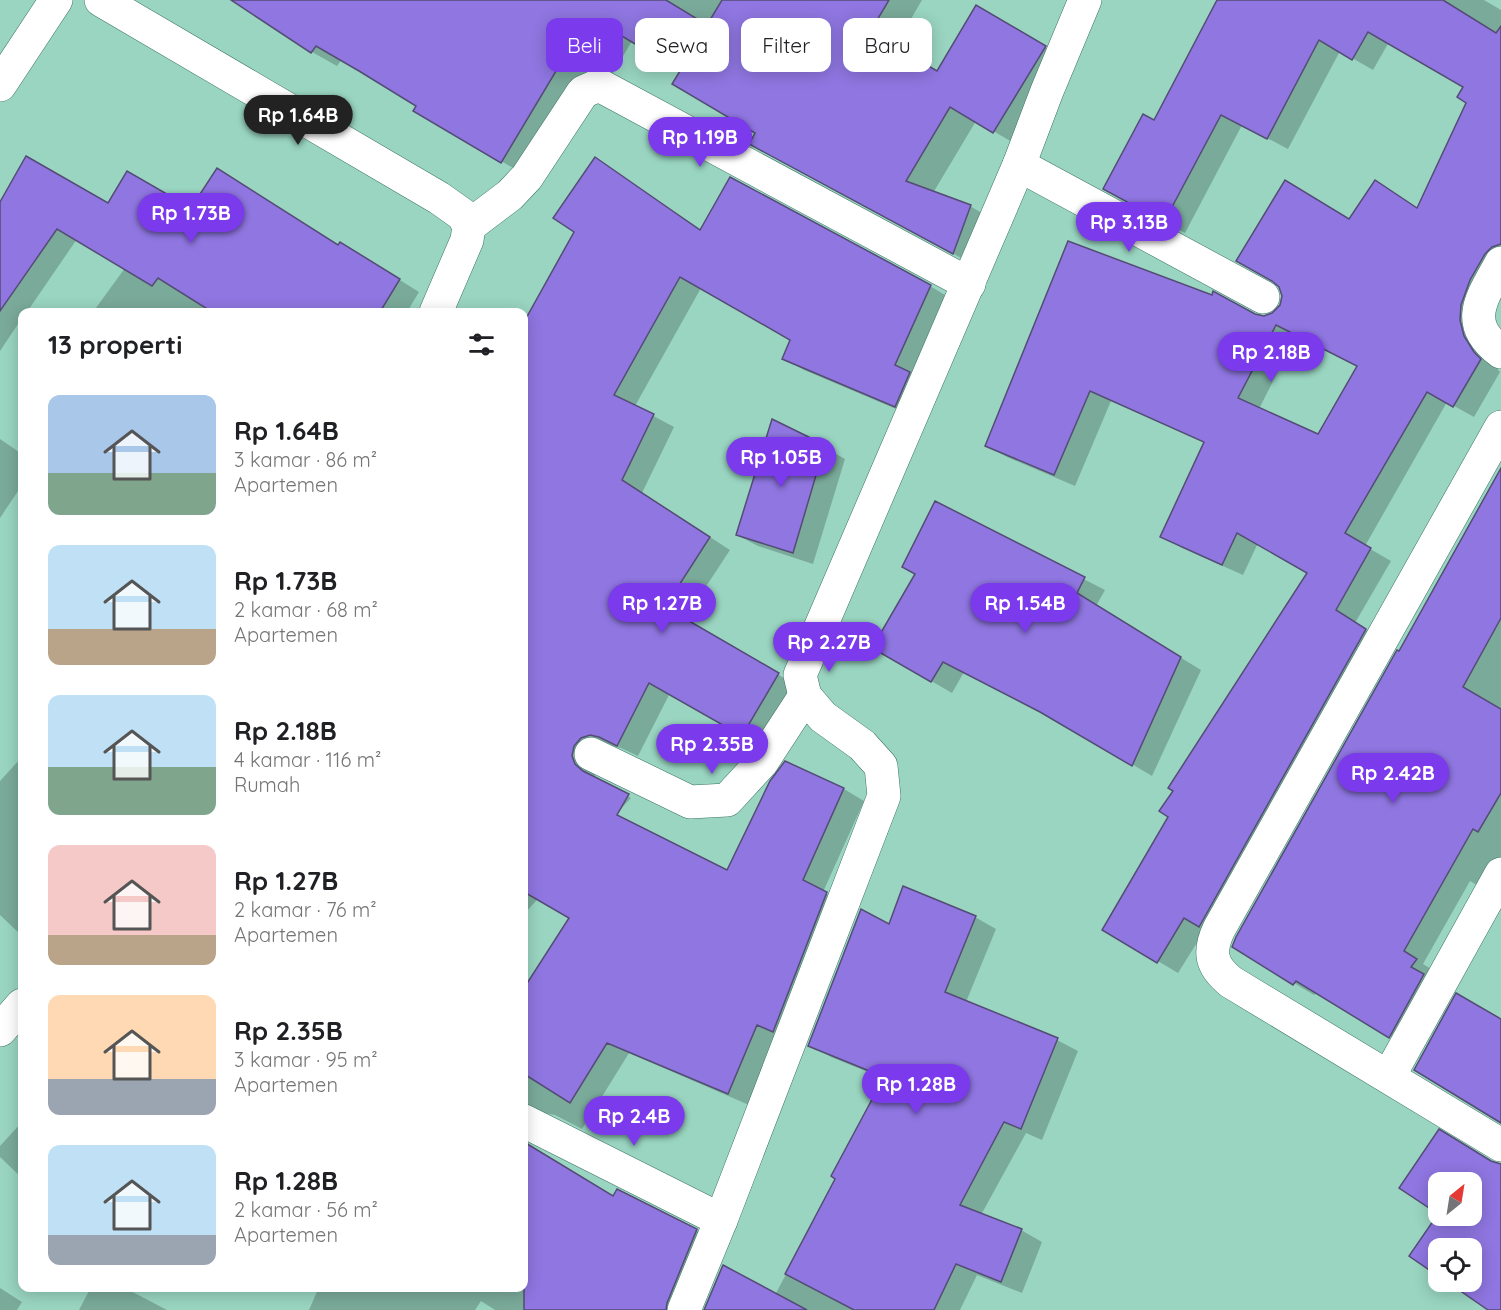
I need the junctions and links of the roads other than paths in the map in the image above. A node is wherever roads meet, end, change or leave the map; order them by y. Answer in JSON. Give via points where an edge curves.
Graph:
{"nodes":[{"id":1,"x":56,"y":0,"type":"edge"},
{"id":2,"x":101,"y":0,"type":"edge"},
{"id":3,"x":1085,"y":0,"type":"edge"},
{"id":4,"x":0,"y":85,"type":"edge"},
{"id":5,"x":1020,"y":165,"type":"junction"},
{"id":6,"x":469,"y":226,"type":"junction"},
{"id":7,"x":1501,"y":263,"type":"edge"},
{"id":8,"x":969,"y":284,"type":"junction"},
{"id":9,"x":1263,"y":297,"type":"dead end"},
{"id":10,"x":438,"y":308,"type":"edge"},
{"id":11,"x":1501,"y":352,"type":"edge"},
{"id":12,"x":1501,"y":427,"type":"edge"},
{"id":13,"x":805,"y":696,"type":"junction"},
{"id":14,"x":591,"y":754,"type":"dead end"},
{"id":15,"x":1501,"y":874,"type":"edge"},
{"id":16,"x":18,"y":1010,"type":"edge"},
{"id":17,"x":0,"y":1030,"type":"edge"},
{"id":18,"x":1389,"y":1076,"type":"junction"},
{"id":19,"x":528,"y":1122,"type":"edge"},
{"id":20,"x":1501,"y":1145,"type":"edge"},
{"id":21,"x":721,"y":1220,"type":"junction"},
{"id":22,"x":684,"y":1310,"type":"edge"}],
"edges":[{"from":1,"to":4,"type":"street"},
{"from":2,"to":6,"type":"street","via":[[439,198],[463,215]]},
{"from":3,"to":5,"type":"street"},
{"from":5,"to":8,"type":"street"},
{"from":5,"to":9,"type":"street"},
{"from":6,"to":8,"type":"street","via":[[527,177],[584,92],[599,85]]},
{"from":6,"to":10,"type":"street","via":[[467,240]]},
{"from":7,"to":11,"type":"street","via":[[1479,309],[1478,323],[1491,345]]},
{"from":8,"to":13,"type":"street","via":[[800,675]]},
{"from":12,"to":18,"type":"street","via":[[1214,938],[1212,960],[1231,982]]},
{"from":13,"to":14,"type":"street","via":[[762,762],[727,800],[690,802]]},
{"from":13,"to":21,"type":"street","via":[[823,717],[862,745],[881,766],[884,796]]},
{"from":15,"to":18,"type":"street"},
{"from":16,"to":17,"type":"street"},
{"from":18,"to":20,"type":"street"},
{"from":19,"to":21,"type":"street"},
{"from":21,"to":22,"type":"street"}]}
